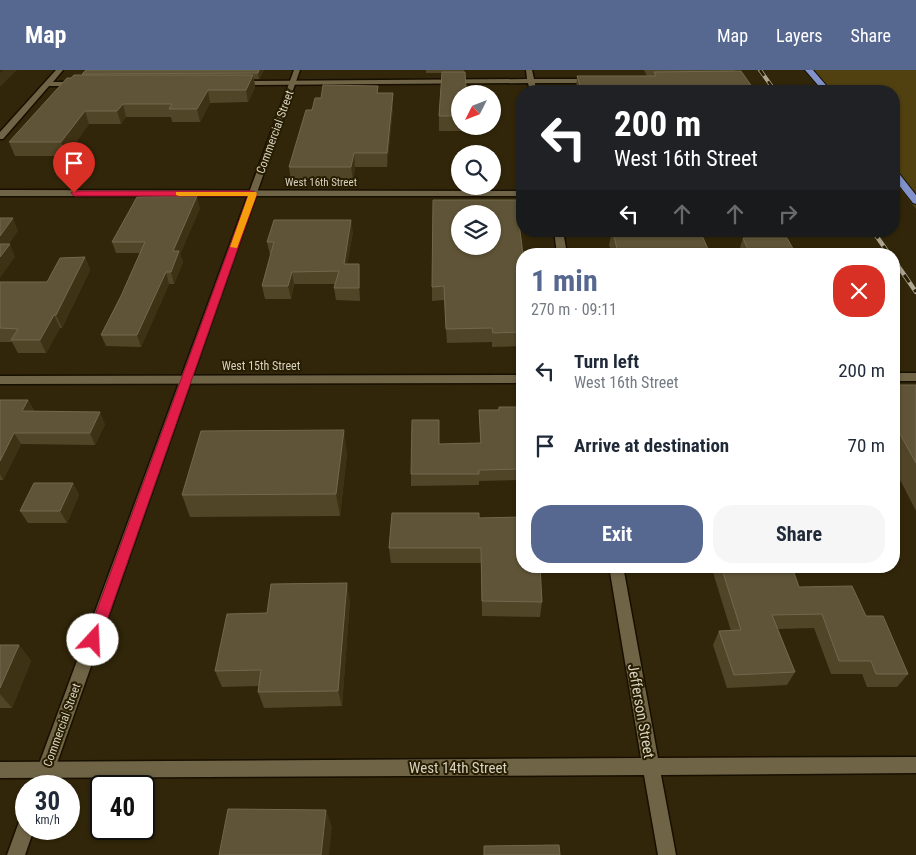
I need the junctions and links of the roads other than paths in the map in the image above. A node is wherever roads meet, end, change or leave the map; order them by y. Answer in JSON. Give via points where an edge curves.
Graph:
{"nodes":[{"id":1,"x":60,"y":70,"type":"edge"},
{"id":2,"x":297,"y":70,"type":"edge"},
{"id":3,"x":529,"y":70,"type":"edge"},
{"id":4,"x":809,"y":70,"type":"edge"},
{"id":5,"x":600,"y":81,"type":"edge"},
{"id":6,"x":532,"y":82,"type":"junction"},
{"id":7,"x":234,"y":83,"type":"edge"},
{"id":8,"x":293,"y":83,"type":"junction"},
{"id":9,"x":48,"y":84,"type":"junction"},
{"id":10,"x":87,"y":84,"type":"edge"},
{"id":11,"x":532,"y":85,"type":"edge"},
{"id":12,"x":822,"y":85,"type":"edge"},
{"id":13,"x":0,"y":137,"type":"edge"},
{"id":14,"x":900,"y":181,"type":"edge"},
{"id":15,"x":0,"y":193,"type":"edge"},
{"id":16,"x":253,"y":194,"type":"junction"},
{"id":17,"x":516,"y":194,"type":"edge"},
{"id":18,"x":916,"y":201,"type":"edge"},
{"id":19,"x":900,"y":377,"type":"edge"},
{"id":20,"x":916,"y":377,"type":"edge"},
{"id":21,"x":516,"y":379,"type":"edge"},
{"id":22,"x":0,"y":380,"type":"edge"},
{"id":23,"x":186,"y":380,"type":"junction"},
{"id":24,"x":617,"y":573,"type":"edge"},
{"id":25,"x":916,"y":765,"type":"edge"},
{"id":26,"x":651,"y":767,"type":"junction"},
{"id":27,"x":0,"y":770,"type":"edge"},
{"id":28,"x":27,"y":775,"type":"edge"},
{"id":29,"x":44,"y":775,"type":"edge"},
{"id":30,"x":80,"y":777,"type":"edge"},
{"id":31,"x":21,"y":840,"type":"edge"},
{"id":32,"x":16,"y":855,"type":"edge"},
{"id":33,"x":666,"y":855,"type":"edge"}],
"edges":[{"from":1,"to":9,"type":"street"},
{"from":2,"to":8,"type":"street","name":"Commercial Street"},
{"from":3,"to":6,"type":"street"},
{"from":4,"to":12,"type":"highway"},
{"from":5,"to":6,"type":"street"},
{"from":6,"to":8,"type":"street"},
{"from":6,"to":11,"type":"street"},
{"from":7,"to":8,"type":"street"},
{"from":8,"to":16,"type":"street","name":"Commercial Street"},
{"from":9,"to":10,"type":"street"},
{"from":9,"to":13,"type":"street"},
{"from":14,"to":18,"type":"highway"},
{"from":15,"to":16,"type":"street","name":"West 16th Street"},
{"from":16,"to":17,"type":"street","name":"West 16th Street"},
{"from":16,"to":23,"type":"street","name":"Commercial Street"},
{"from":19,"to":20,"type":"street"},
{"from":21,"to":23,"type":"street","name":"West 15th Street"},
{"from":22,"to":23,"type":"street","name":"West 15th Street"},
{"from":23,"to":29,"type":"street","name":"Commercial Street"},
{"from":24,"to":26,"type":"street","name":"Jefferson Street"},
{"from":25,"to":26,"type":"street","name":"West 14th Street"},
{"from":26,"to":30,"type":"street","name":"West 14th Street"},
{"from":26,"to":33,"type":"street","name":"Jefferson Street"},
{"from":27,"to":28,"type":"street","name":"West 14th Street"},
{"from":31,"to":32,"type":"street"}]}
